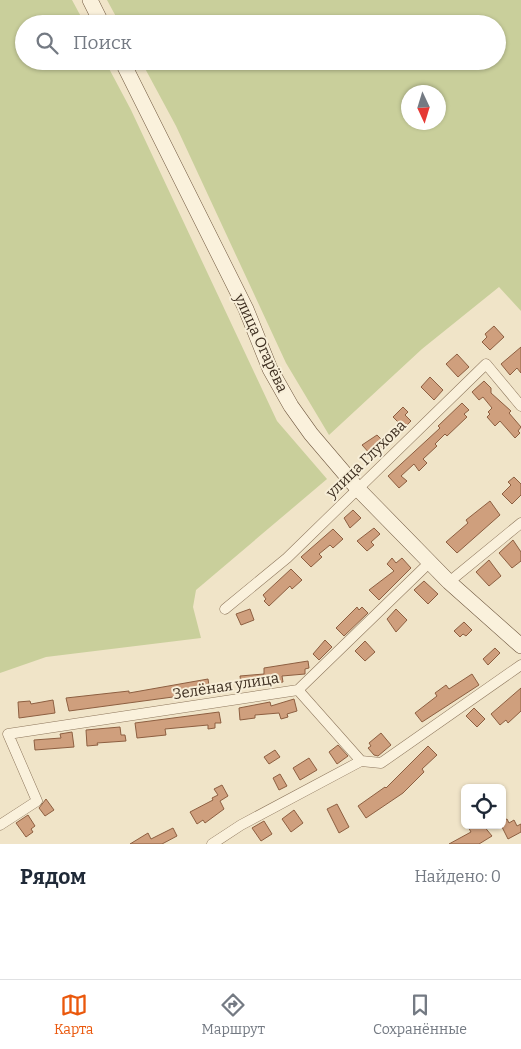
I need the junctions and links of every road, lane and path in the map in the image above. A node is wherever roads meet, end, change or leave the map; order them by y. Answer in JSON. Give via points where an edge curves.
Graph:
{"nodes":[{"id":1,"x":90,"y":0,"type":"edge"},
{"id":2,"x":98,"y":15,"type":"edge"},
{"id":3,"x":127,"y":70,"type":"edge"},
{"id":4,"x":521,"y":406,"type":"edge"},
{"id":5,"x":357,"y":488,"type":"junction"},
{"id":6,"x":521,"y":523,"type":"edge"},
{"id":7,"x":430,"y":562,"type":"junction"},
{"id":8,"x":449,"y":582,"type":"junction"},
{"id":9,"x":225,"y":609,"type":"dead end"},
{"id":10,"x":521,"y":646,"type":"edge"},
{"id":11,"x":521,"y":665,"type":"edge"},
{"id":12,"x":298,"y":690,"type":"junction"},
{"id":13,"x":361,"y":761,"type":"junction"},
{"id":14,"x":0,"y":825,"type":"edge"},
{"id":15,"x":212,"y":844,"type":"edge"}],
"edges":[{"from":1,"to":2,"type":"main road"},
{"from":3,"to":5,"type":"main road","name":"улица Огарёва","via":[[246,308],[270,369],[310,434]]},
{"from":4,"to":5,"type":"street","name":"улица Глухова","via":[[486,364]]},
{"from":5,"to":7,"type":"main road","name":"улица Огарёва"},
{"from":5,"to":9,"type":"street","name":"улица Глухова","via":[[287,558]]},
{"from":6,"to":8,"type":"street"},
{"from":7,"to":8,"type":"main road","name":"улица Огарёва"},
{"from":7,"to":12,"type":"street","name":"Зелёная улица"},
{"from":8,"to":10,"type":"main road","name":"улица Огарёва"},
{"from":11,"to":13,"type":"street","via":[[381,763]]},
{"from":12,"to":13,"type":"street"},
{"from":12,"to":14,"type":"street","name":"Зелёная улица","via":[[8,734],[37,800]]},
{"from":13,"to":15,"type":"street"}]}
